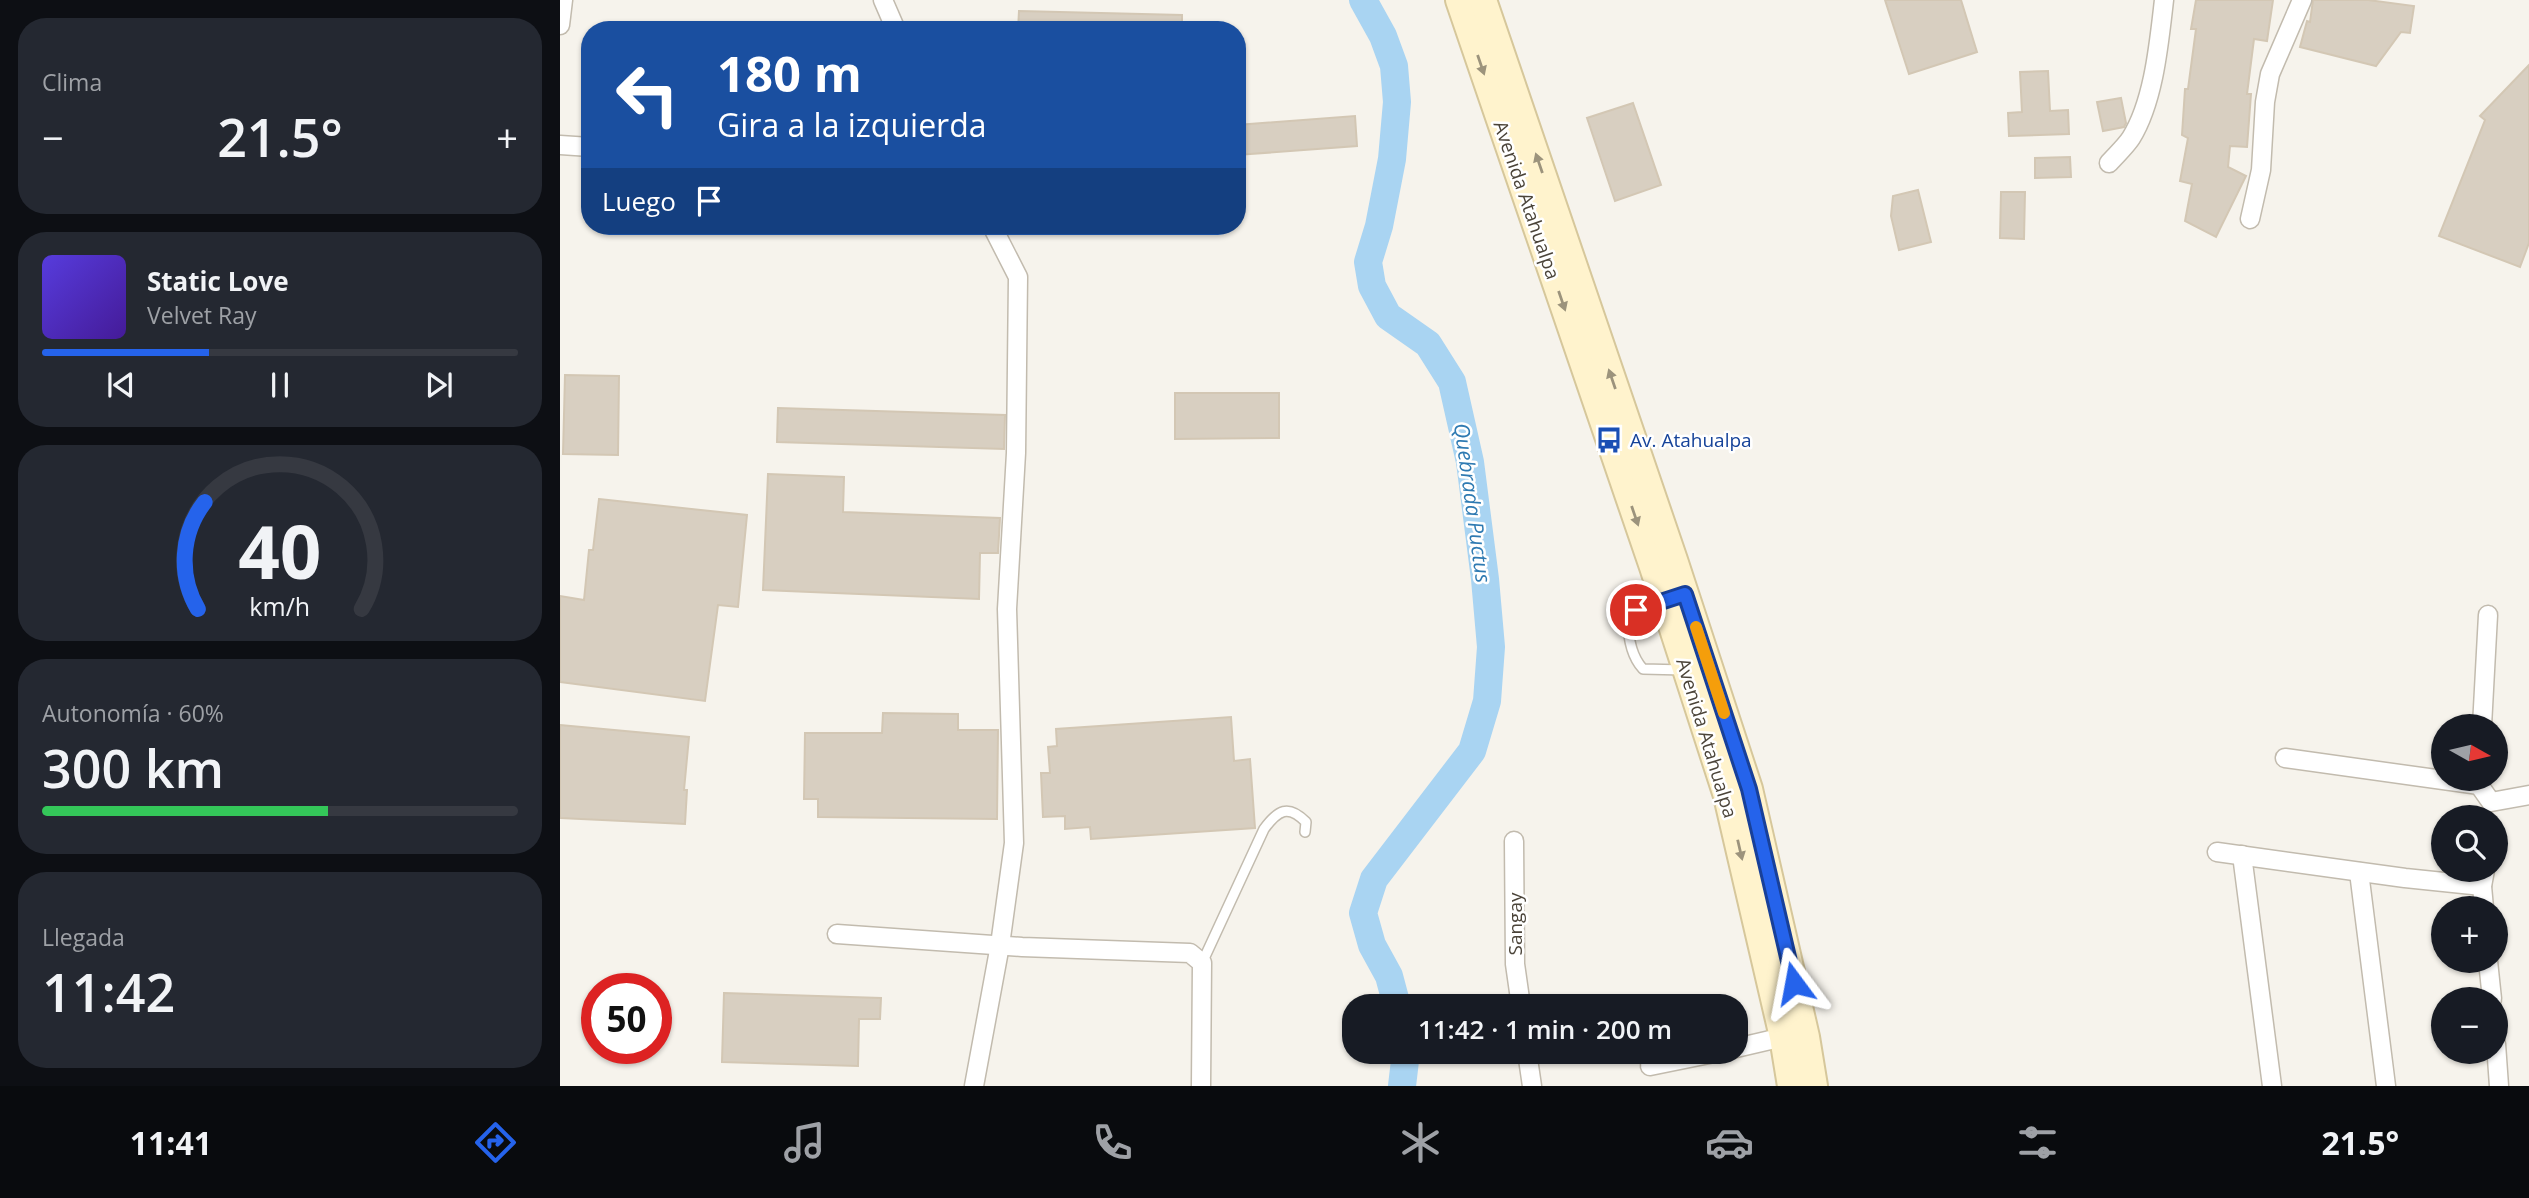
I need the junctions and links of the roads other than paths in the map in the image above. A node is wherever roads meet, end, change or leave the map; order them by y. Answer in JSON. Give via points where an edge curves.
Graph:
{"nodes":[{"id":1,"x":563,"y":0,"type":"edge"},
{"id":2,"x":883,"y":0,"type":"edge"},
{"id":3,"x":1459,"y":0,"type":"edge"},
{"id":4,"x":1483,"y":0,"type":"edge"},
{"id":5,"x":2164,"y":0,"type":"edge"},
{"id":6,"x":2302,"y":0,"type":"edge"},
{"id":7,"x":892,"y":21,"type":"edge"},
{"id":8,"x":560,"y":24,"type":"edge"},
{"id":9,"x":560,"y":145,"type":"edge"},
{"id":10,"x":581,"y":146,"type":"edge"},
{"id":11,"x":2109,"y":163,"type":"dead end"},
{"id":12,"x":2250,"y":219,"type":"dead end"},
{"id":13,"x":997,"y":235,"type":"edge"},
{"id":14,"x":1555,"y":246,"type":"junction"},
{"id":15,"x":1675,"y":598,"type":"junction"},
{"id":16,"x":2488,"y":615,"type":"dead end"},
{"id":17,"x":1696,"y":677,"type":"junction"},
{"id":18,"x":2483,"y":714,"type":"edge"},
{"id":19,"x":2285,"y":758,"type":"dead end"},
{"id":20,"x":2431,"y":776,"type":"edge"},
{"id":21,"x":2529,"y":794,"type":"edge"},
{"id":22,"x":2502,"y":805,"type":"edge"},
{"id":23,"x":1305,"y":832,"type":"dead end"},
{"id":24,"x":1514,"y":841,"type":"dead end"},
{"id":25,"x":2217,"y":852,"type":"dead end"},
{"id":26,"x":2242,"y":855,"type":"junction"},
{"id":27,"x":2359,"y":872,"type":"junction"},
{"id":28,"x":2431,"y":875,"type":"edge"},
{"id":29,"x":1758,"y":880,"type":"junction"},
{"id":30,"x":837,"y":934,"type":"dead end"},
{"id":31,"x":1000,"y":945,"type":"junction"},
{"id":32,"x":1202,"y":963,"type":"junction"},
{"id":33,"x":1519,"y":994,"type":"edge"},
{"id":34,"x":1783,"y":1037,"type":"junction"},
{"id":35,"x":1748,"y":1045,"type":"edge"},
{"id":36,"x":1529,"y":1064,"type":"edge"},
{"id":37,"x":1660,"y":1064,"type":"edge"},
{"id":38,"x":2497,"y":1064,"type":"edge"},
{"id":39,"x":1650,"y":1066,"type":"dead end"},
{"id":40,"x":974,"y":1086,"type":"edge"},
{"id":41,"x":1201,"y":1086,"type":"edge"},
{"id":42,"x":1532,"y":1086,"type":"edge"},
{"id":43,"x":1791,"y":1086,"type":"edge"},
{"id":44,"x":1814,"y":1086,"type":"edge"},
{"id":45,"x":2272,"y":1086,"type":"edge"},
{"id":46,"x":2386,"y":1086,"type":"edge"},
{"id":47,"x":2499,"y":1086,"type":"edge"}],
"edges":[{"from":1,"to":8,"type":"street"},
{"from":2,"to":7,"type":"street"},
{"from":3,"to":14,"type":"main road","name":"Avenida Atahualpa","one_way":true},
{"from":14,"to":4,"type":"main road","name":"Avenida Atahualpa","one_way":true},
{"from":5,"to":11,"type":"street","via":[[2146,106],[2130,139]]},
{"from":6,"to":12,"type":"street","via":[[2270,74],[2261,170]]},
{"from":9,"to":10,"type":"street"},
{"from":13,"to":31,"type":"street","via":[[1018,277],[1016,453],[1007,609],[1014,843]]},
{"from":14,"to":15,"type":"main road","name":"Avenida Atahualpa"},
{"from":15,"to":17,"type":"main road","name":"Avenida Atahualpa"},
{"from":15,"to":17,"type":"lane","via":[[1636,610],[1628,619],[1628,633],[1643,669]]},
{"from":16,"to":18,"type":"street"},
{"from":17,"to":29,"type":"main road","name":"Avenida Atahualpa","via":[[1749,789]]},
{"from":19,"to":20,"type":"street"},
{"from":21,"to":22,"type":"street"},
{"from":23,"to":32,"type":"lane","via":[[1306,822],[1296,812],[1284,810],[1273,817]]},
{"from":24,"to":33,"type":"street","name":"Sangay"},
{"from":25,"to":26,"type":"street"},
{"from":26,"to":27,"type":"street"},
{"from":26,"to":45,"type":"street"},
{"from":27,"to":28,"type":"street"},
{"from":27,"to":46,"type":"street"},
{"from":29,"to":34,"type":"main road","name":"Avenida Atahualpa"},
{"from":29,"to":44,"type":"main road","name":"Avenida Atahualpa","via":[[1806,1037]]},
{"from":30,"to":31,"type":"street"},
{"from":31,"to":32,"type":"street","via":[[1190,953]]},
{"from":31,"to":40,"type":"street"},
{"from":32,"to":41,"type":"street"},
{"from":34,"to":35,"type":"street"},
{"from":34,"to":43,"type":"main road","name":"Avenida Atahualpa"},
{"from":36,"to":42,"type":"street"},
{"from":37,"to":39,"type":"street"},
{"from":38,"to":47,"type":"street"}]}
